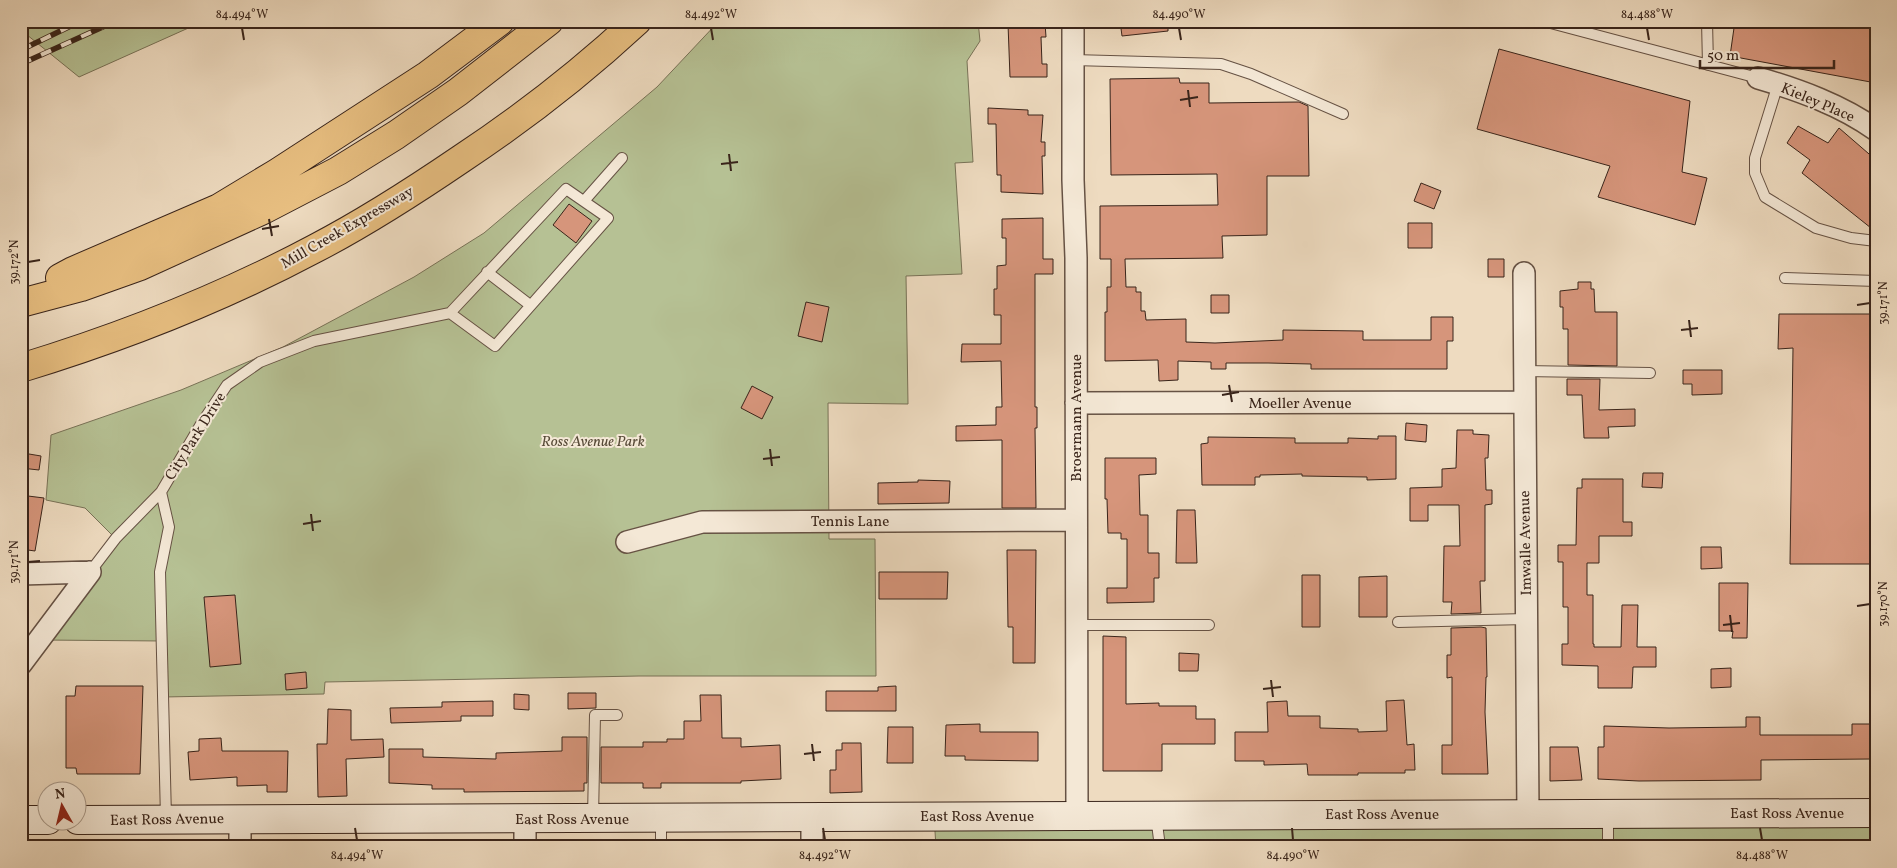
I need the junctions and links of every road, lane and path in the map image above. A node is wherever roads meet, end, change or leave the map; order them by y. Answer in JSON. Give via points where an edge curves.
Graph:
{"nodes":[{"id":1,"x":500,"y":21,"type":"edge"},
{"id":2,"x":549,"y":21,"type":"edge"},
{"id":3,"x":637,"y":21,"type":"edge"},
{"id":4,"x":1072,"y":21,"type":"edge"},
{"id":5,"x":1543,"y":21,"type":"edge"},
{"id":6,"x":1707,"y":21,"type":"edge"},
{"id":7,"x":1073,"y":60,"type":"junction"},
{"id":8,"x":1708,"y":65,"type":"junction"},
{"id":9,"x":1768,"y":81,"type":"junction"},
{"id":10,"x":1343,"y":114,"type":"dead end"},
{"id":11,"x":1876,"y":130,"type":"edge"},
{"id":12,"x":622,"y":158,"type":"dead end"},
{"id":13,"x":584,"y":201,"type":"junction"},
{"id":14,"x":1876,"y":241,"type":"edge"},
{"id":15,"x":487,"y":272,"type":"junction"},
{"id":16,"x":1524,"y":273,"type":"dead end"},
{"id":17,"x":1785,"y":278,"type":"dead end"},
{"id":18,"x":1876,"y":281,"type":"edge"},
{"id":19,"x":21,"y":302,"type":"edge"},
{"id":20,"x":530,"y":305,"type":"junction"},
{"id":21,"x":450,"y":313,"type":"junction"},
{"id":22,"x":21,"y":368,"type":"edge"},
{"id":23,"x":1524,"y":371,"type":"junction"},
{"id":24,"x":1650,"y":372,"type":"dead end"},
{"id":25,"x":1524,"y":402,"type":"junction"},
{"id":26,"x":1076,"y":403,"type":"junction"},
{"id":27,"x":161,"y":492,"type":"junction"},
{"id":28,"x":1075,"y":520,"type":"junction"},
{"id":29,"x":627,"y":542,"type":"dead end"},
{"id":30,"x":90,"y":572,"type":"junction"},
{"id":31,"x":21,"y":574,"type":"edge"},
{"id":32,"x":1526,"y":619,"type":"junction"},
{"id":33,"x":1398,"y":622,"type":"dead end"},
{"id":34,"x":1076,"y":625,"type":"junction"},
{"id":35,"x":1209,"y":625,"type":"dead end"},
{"id":36,"x":21,"y":664,"type":"edge"},
{"id":37,"x":617,"y":715,"type":"dead end"},
{"id":38,"x":1876,"y":813,"type":"edge"},
{"id":39,"x":1528,"y":814,"type":"junction"},
{"id":40,"x":1608,"y":814,"type":"junction"},
{"id":41,"x":1077,"y":815,"type":"junction"},
{"id":42,"x":1156,"y":815,"type":"junction"},
{"id":43,"x":812,"y":817,"type":"junction"},
{"id":44,"x":240,"y":818,"type":"junction"},
{"id":45,"x":661,"y":818,"type":"junction"},
{"id":46,"x":166,"y":819,"type":"junction"},
{"id":47,"x":525,"y":819,"type":"junction"},
{"id":48,"x":592,"y":819,"type":"junction"},
{"id":49,"x":21,"y":820,"type":"edge"},
{"id":50,"x":38,"y":820,"type":"edge"},
{"id":51,"x":88,"y":820,"type":"edge"},
{"id":52,"x":240,"y":847,"type":"edge"},
{"id":53,"x":525,"y":847,"type":"edge"},
{"id":54,"x":661,"y":847,"type":"edge"},
{"id":55,"x":812,"y":847,"type":"edge"},
{"id":56,"x":1160,"y":847,"type":"edge"},
{"id":57,"x":1608,"y":847,"type":"edge"}],
"edges":[{"from":1,"to":19,"type":"highway","via":[[428,75],[277,174],[219,208],[73,270]]},
{"from":2,"to":19,"type":"highway","via":[[458,92],[396,135],[264,210],[140,266],[81,287]]},
{"from":3,"to":22,"type":"highway","name":"Mill Creek Expressway","via":[[569,80],[502,131],[398,200],[316,248],[241,285],[131,332]]},
{"from":4,"to":7,"type":"street","name":"Broermann Avenue"},
{"from":5,"to":8,"type":"lane"},
{"from":6,"to":8,"type":"lane"},
{"from":7,"to":10,"type":"lane","via":[[1221,64]]},
{"from":7,"to":26,"type":"street","name":"Broermann Avenue"},
{"from":8,"to":9,"type":"lane"},
{"from":9,"to":11,"type":"street","name":"Kieley Place","via":[[1832,104]]},
{"from":9,"to":14,"type":"lane","via":[[1756,158],[1756,173],[1765,197],[1816,228]]},
{"from":12,"to":13,"type":"lane"},
{"from":13,"to":15,"type":"lane","via":[[566,189]]},
{"from":13,"to":20,"type":"lane","via":[[608,218]]},
{"from":15,"to":20,"type":"lane"},
{"from":15,"to":21,"type":"lane"},
{"from":16,"to":23,"type":"street","name":"Imwalle Avenue"},
{"from":17,"to":18,"type":"lane"},
{"from":20,"to":21,"type":"lane","via":[[495,346]]},
{"from":21,"to":27,"type":"lane","name":"City Park Drive","via":[[314,341],[260,362],[227,385]]},
{"from":23,"to":24,"type":"lane"},
{"from":23,"to":25,"type":"street","name":"Imwalle Avenue"},
{"from":25,"to":26,"type":"street","name":"Moeller Avenue"},
{"from":25,"to":32,"type":"street","name":"Imwalle Avenue"},
{"from":26,"to":28,"type":"street","name":"Broermann Avenue"},
{"from":27,"to":30,"type":"lane","name":"City Park Drive","via":[[116,538]]},
{"from":27,"to":46,"type":"lane","via":[[169,527],[160,572]]},
{"from":28,"to":29,"type":"street","name":"Tennis Lane","via":[[702,522]]},
{"from":28,"to":34,"type":"street","name":"Broermann Avenue"},
{"from":30,"to":31,"type":"street"},
{"from":30,"to":36,"type":"street","name":"City Park Drive"},
{"from":32,"to":33,"type":"lane"},
{"from":32,"to":39,"type":"street","name":"Imwalle Avenue"},
{"from":34,"to":35,"type":"lane"},
{"from":34,"to":41,"type":"street","name":"Broermann Avenue"},
{"from":37,"to":48,"type":"lane","via":[[595,715]]},
{"from":38,"to":40,"type":"street","name":"East Ross Avenue"},
{"from":39,"to":40,"type":"street","name":"East Ross Avenue"},
{"from":39,"to":42,"type":"street","name":"East Ross Avenue"},
{"from":40,"to":57,"type":"lane"},
{"from":41,"to":42,"type":"street","name":"East Ross Avenue"},
{"from":41,"to":43,"type":"street","name":"East Ross Avenue"},
{"from":42,"to":56,"type":"lane"},
{"from":43,"to":45,"type":"street","name":"East Ross Avenue"},
{"from":43,"to":55,"type":"street"},
{"from":44,"to":46,"type":"street","name":"East Ross Avenue"},
{"from":44,"to":47,"type":"street","name":"East Ross Avenue"},
{"from":44,"to":52,"type":"street"},
{"from":45,"to":48,"type":"street","name":"East Ross Avenue"},
{"from":45,"to":54,"type":"lane"},
{"from":46,"to":51,"type":"street","name":"East Ross Avenue"},
{"from":47,"to":48,"type":"street","name":"East Ross Avenue"},
{"from":47,"to":53,"type":"street"},
{"from":49,"to":50,"type":"street"}]}
